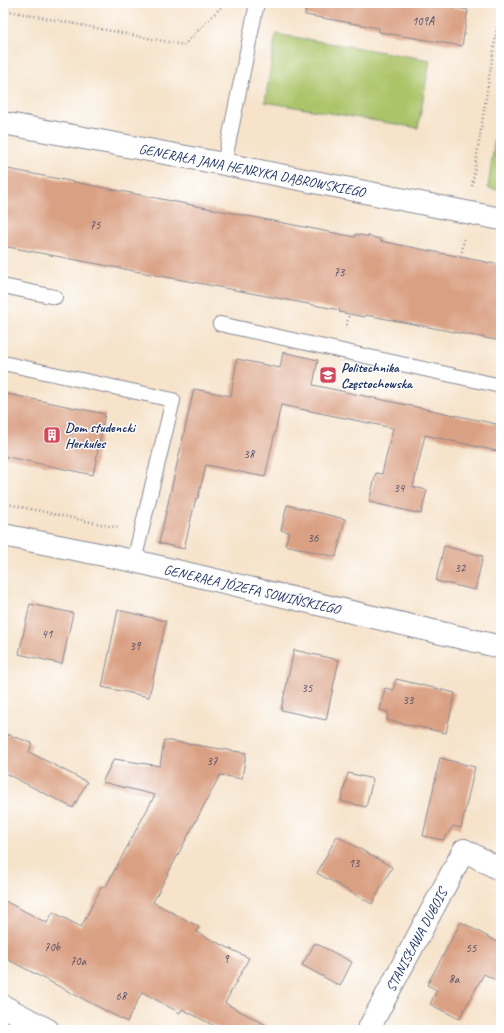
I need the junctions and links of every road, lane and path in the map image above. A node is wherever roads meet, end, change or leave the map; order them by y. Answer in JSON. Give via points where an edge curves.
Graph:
{"nodes":[{"id":1,"x":225,"y":3,"type":"edge"},
{"id":2,"x":257,"y":3,"type":"edge"},
{"id":3,"x":501,"y":3,"type":"edge"},
{"id":4,"x":3,"y":10,"type":"edge"},
{"id":5,"x":3,"y":123,"type":"edge"},
{"id":6,"x":224,"y":164,"type":"junction"},
{"id":7,"x":468,"y":212,"type":"junction"},
{"id":8,"x":501,"y":219,"type":"edge"},
{"id":9,"x":368,"y":233,"type":"dead end"},
{"id":10,"x":368,"y":236,"type":"dead end"},
{"id":11,"x":462,"y":252,"type":"dead end"},
{"id":12,"x":3,"y":286,"type":"edge"},
{"id":13,"x":55,"y":296,"type":"dead end"},
{"id":14,"x":220,"y":324,"type":"dead end"},
{"id":15,"x":3,"y":363,"type":"edge"},
{"id":16,"x":501,"y":386,"type":"edge"},
{"id":17,"x":3,"y":503,"type":"edge"},
{"id":18,"x":142,"y":533,"type":"junction"},
{"id":19,"x":3,"y":535,"type":"edge"},
{"id":20,"x":134,"y":561,"type":"junction"},
{"id":21,"x":501,"y":647,"type":"edge"},
{"id":22,"x":501,"y":870,"type":"edge"},
{"id":23,"x":3,"y":1006,"type":"edge"},
{"id":24,"x":48,"y":1030,"type":"edge"},
{"id":25,"x":368,"y":1030,"type":"edge"}],
"edges":[{"from":1,"to":4,"type":"path","via":[[184,45]]},
{"from":2,"to":6,"type":"lane"},
{"from":3,"to":7,"type":"path"},
{"from":5,"to":6,"type":"street","name":"GENERAŁA JANA HENRYKA DĄBROWSKIEGO"},
{"from":6,"to":7,"type":"street","name":"GENERAŁA JANA HENRYKA DĄBROWSKIEGO"},
{"from":7,"to":8,"type":"street","name":"GENERAŁA JANA HENRYKA DĄBROWSKIEGO"},
{"from":7,"to":11,"type":"path"},
{"from":9,"to":10,"type":"path"},
{"from":12,"to":13,"type":"lane"},
{"from":14,"to":16,"type":"lane"},
{"from":15,"to":18,"type":"lane","via":[[173,400]]},
{"from":17,"to":18,"type":"path"},
{"from":18,"to":20,"type":"lane"},
{"from":19,"to":20,"type":"street","name":"GENERAŁA JÓZEFA SOWIŃSKIEGO"},
{"from":20,"to":21,"type":"street","name":"GENERAŁA JÓZEFA SOWIŃSKIEGO"},
{"from":22,"to":25,"type":"street","name":"STANISŁAWA DUBOIS","via":[[464,850]]},
{"from":23,"to":24,"type":"street"}]}
